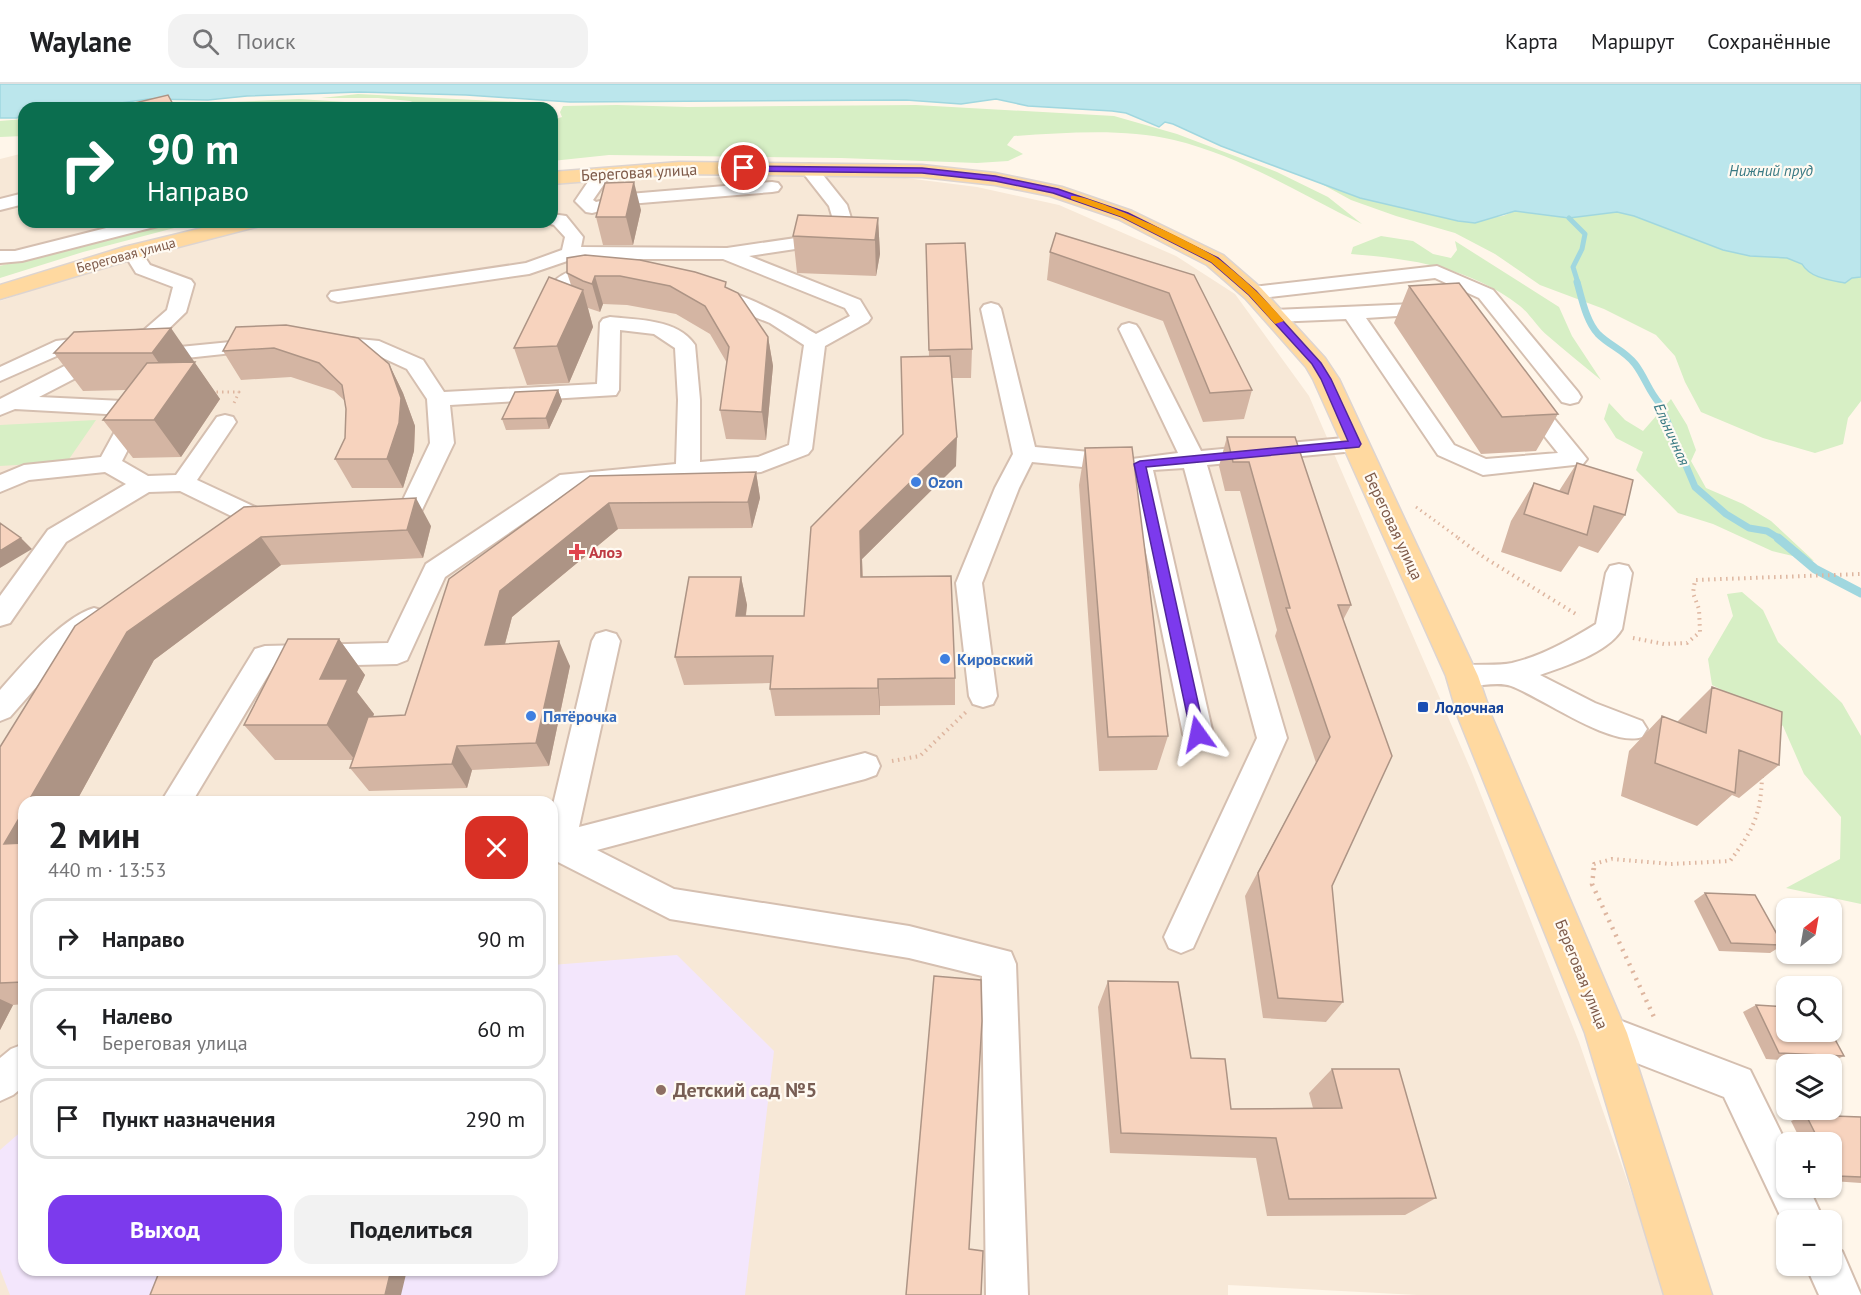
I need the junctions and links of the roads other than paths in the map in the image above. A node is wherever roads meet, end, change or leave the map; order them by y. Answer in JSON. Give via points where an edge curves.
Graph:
{"nodes":[{"id":1,"x":809,"y":168,"type":"junction"},
{"id":2,"x":602,"y":174,"type":"junction"},
{"id":3,"x":558,"y":178,"type":"edge"},
{"id":4,"x":772,"y":187,"type":"dead end"},
{"id":5,"x":18,"y":200,"type":"edge"},
{"id":6,"x":0,"y":205,"type":"edge"},
{"id":7,"x":558,"y":220,"type":"edge"},
{"id":8,"x":129,"y":228,"type":"edge"},
{"id":9,"x":229,"y":228,"type":"edge"},
{"id":10,"x":132,"y":252,"type":"junction"},
{"id":11,"x":571,"y":253,"type":"junction"},
{"id":12,"x":726,"y":253,"type":"junction"},
{"id":13,"x":0,"y":257,"type":"edge"},
{"id":14,"x":630,"y":276,"type":"edge"},
{"id":15,"x":696,"y":290,"type":"edge"},
{"id":16,"x":0,"y":292,"type":"edge"},
{"id":17,"x":1253,"y":293,"type":"junction"},
{"id":18,"x":338,"y":296,"type":"dead end"},
{"id":19,"x":991,"y":309,"type":"dead end"},
{"id":20,"x":1352,"y":313,"type":"junction"},
{"id":21,"x":1274,"y":316,"type":"junction"},
{"id":22,"x":1457,"y":317,"type":"edge"},
{"id":23,"x":610,"y":323,"type":"junction"},
{"id":24,"x":1129,"y":328,"type":"dead end"},
{"id":25,"x":306,"y":341,"type":"edge"},
{"id":26,"x":284,"y":342,"type":"edge"},
{"id":27,"x":815,"y":343,"type":"junction"},
{"id":28,"x":0,"y":375,"type":"edge"},
{"id":29,"x":1509,"y":379,"type":"edge"},
{"id":30,"x":1570,"y":397,"type":"dead end"},
{"id":31,"x":438,"y":399,"type":"junction"},
{"id":32,"x":5,"y":405,"type":"edge"},
{"id":33,"x":225,"y":422,"type":"dead end"},
{"id":34,"x":1355,"y":444,"type":"junction"},
{"id":35,"x":1024,"y":454,"type":"junction"},
{"id":36,"x":1193,"y":459,"type":"junction"},
{"id":37,"x":109,"y":464,"type":"junction"},
{"id":38,"x":1140,"y":464,"type":"junction"},
{"id":39,"x":688,"y":471,"type":"junction"},
{"id":40,"x":183,"y":483,"type":"junction"},
{"id":41,"x":0,"y":484,"type":"edge"},
{"id":42,"x":144,"y":484,"type":"junction"},
{"id":43,"x":361,"y":517,"type":"edge"},
{"id":44,"x":301,"y":520,"type":"edge"},
{"id":45,"x":265,"y":522,"type":"junction"},
{"id":46,"x":236,"y":536,"type":"edge"},
{"id":47,"x":1619,"y":573,"type":"dead end"},
{"id":48,"x":114,"y":602,"type":"edge"},
{"id":49,"x":0,"y":616,"type":"edge"},
{"id":50,"x":606,"y":641,"type":"dead end"},
{"id":51,"x":1513,"y":674,"type":"junction"},
{"id":52,"x":1462,"y":676,"type":"junction"},
{"id":53,"x":983,"y":696,"type":"road end"},
{"id":54,"x":0,"y":709,"type":"edge"},
{"id":55,"x":1632,"y":729,"type":"dead end"},
{"id":56,"x":1198,"y":734,"type":"dead end"},
{"id":57,"x":865,"y":766,"type":"road end"},
{"id":58,"x":180,"y":796,"type":"edge"},
{"id":59,"x":558,"y":838,"type":"edge"},
{"id":60,"x":558,"y":845,"type":"edge"},
{"id":61,"x":558,"y":847,"type":"edge"},
{"id":62,"x":1181,"y":937,"type":"dead end"},
{"id":63,"x":1606,"y":1033,"type":"junction"},
{"id":64,"x":18,"y":1067,"type":"edge"},
{"id":65,"x":0,"y":1082,"type":"edge"},
{"id":66,"x":1776,"y":1163,"type":"edge"},
{"id":67,"x":1832,"y":1276,"type":"edge"},
{"id":68,"x":1007,"y":1295,"type":"edge"},
{"id":69,"x":1688,"y":1295,"type":"edge"},
{"id":70,"x":1841,"y":1295,"type":"edge"}],
"edges":[{"from":1,"to":2,"type":"main road","name":"Береговая улица","via":[[679,168]]},
{"from":1,"to":12,"type":"street","via":[[838,205],[845,228],[828,239]]},
{"from":1,"to":17,"type":"main road","name":"Береговая улица","via":[[922,171],[1055,191],[1125,215],[1215,260]]},
{"from":2,"to":3,"type":"main road","name":"Береговая улица"},
{"from":2,"to":4,"type":"street","via":[[584,201],[592,208],[629,199]]},
{"from":5,"to":6,"type":"street"},
{"from":7,"to":11,"type":"street","via":[[574,237]]},
{"from":8,"to":13,"type":"street","via":[[15,257]]},
{"from":9,"to":10,"type":"main road","name":"Береговая улица"},
{"from":10,"to":16,"type":"main road","name":"Береговая улица"},
{"from":10,"to":28,"type":"street","via":[[142,269],[184,284],[177,312],[150,336],[63,345]]},
{"from":11,"to":12,"type":"street"},
{"from":11,"to":18,"type":"street","via":[[529,268]]},
{"from":12,"to":27,"type":"street","via":[[853,304],[861,318]]},
{"from":14,"to":23,"type":"street","via":[[575,276],[560,282],[553,295],[581,317]]},
{"from":15,"to":27,"type":"street","via":[[719,295],[777,320]]},
{"from":17,"to":21,"type":"main road","name":"Береговая улица"},
{"from":17,"to":30,"type":"street","via":[[1437,273],[1486,294]]},
{"from":19,"to":35,"type":"street"},
{"from":20,"to":21,"type":"street"},
{"from":20,"to":22,"type":"street","via":[[1450,308]]},
{"from":20,"to":29,"type":"street","via":[[1446,450],[1484,466],[1575,459]]},
{"from":21,"to":34,"type":"main road","name":"Береговая улица","via":[[1316,363]]},
{"from":23,"to":31,"type":"street","via":[[608,390]]},
{"from":23,"to":39,"type":"street","via":[[659,329],[685,345]]},
{"from":24,"to":36,"type":"street"},
{"from":25,"to":31,"type":"street","via":[[372,345],[415,365]]},
{"from":26,"to":32,"type":"street","via":[[92,361]]},
{"from":27,"to":39,"type":"street","via":[[800,449],[761,464]]},
{"from":31,"to":43,"type":"street","via":[[442,443],[408,514]]},
{"from":32,"to":37,"type":"street","via":[[124,408],[141,403]]},
{"from":33,"to":40,"type":"street"},
{"from":34,"to":36,"type":"street"},
{"from":34,"to":52,"type":"main road","name":"Береговая улица"},
{"from":35,"to":38,"type":"street"},
{"from":35,"to":53,"type":"street","via":[[969,583]]},
{"from":36,"to":38,"type":"street"},
{"from":36,"to":62,"type":"street","via":[[1272,738]]},
{"from":37,"to":41,"type":"street","via":[[24,473]]},
{"from":37,"to":42,"type":"street"},
{"from":38,"to":56,"type":"street"},
{"from":39,"to":58,"type":"street","via":[[568,481],[435,571],[397,653],[265,657]]},
{"from":40,"to":42,"type":"street"},
{"from":40,"to":45,"type":"street"},
{"from":42,"to":49,"type":"street","via":[[57,536]]},
{"from":44,"to":45,"type":"street"},
{"from":45,"to":46,"type":"street"},
{"from":47,"to":51,"type":"street","via":[[1608,629],[1576,650]]},
{"from":48,"to":54,"type":"street","via":[[50,653]]},
{"from":50,"to":59,"type":"street"},
{"from":51,"to":52,"type":"street"},
{"from":51,"to":55,"type":"street","via":[[1585,711]]},
{"from":52,"to":63,"type":"main road","name":"Береговая улица","via":[[1475,717]]},
{"from":57,"to":60,"type":"street"},
{"from":61,"to":68,"type":"street","via":[[670,904],[909,942],[999,964]]},
{"from":63,"to":66,"type":"street","via":[[1737,1083]]},
{"from":63,"to":69,"type":"main road","name":"Береговая улица"},
{"from":64,"to":65,"type":"street"},
{"from":67,"to":70,"type":"street"}]}
